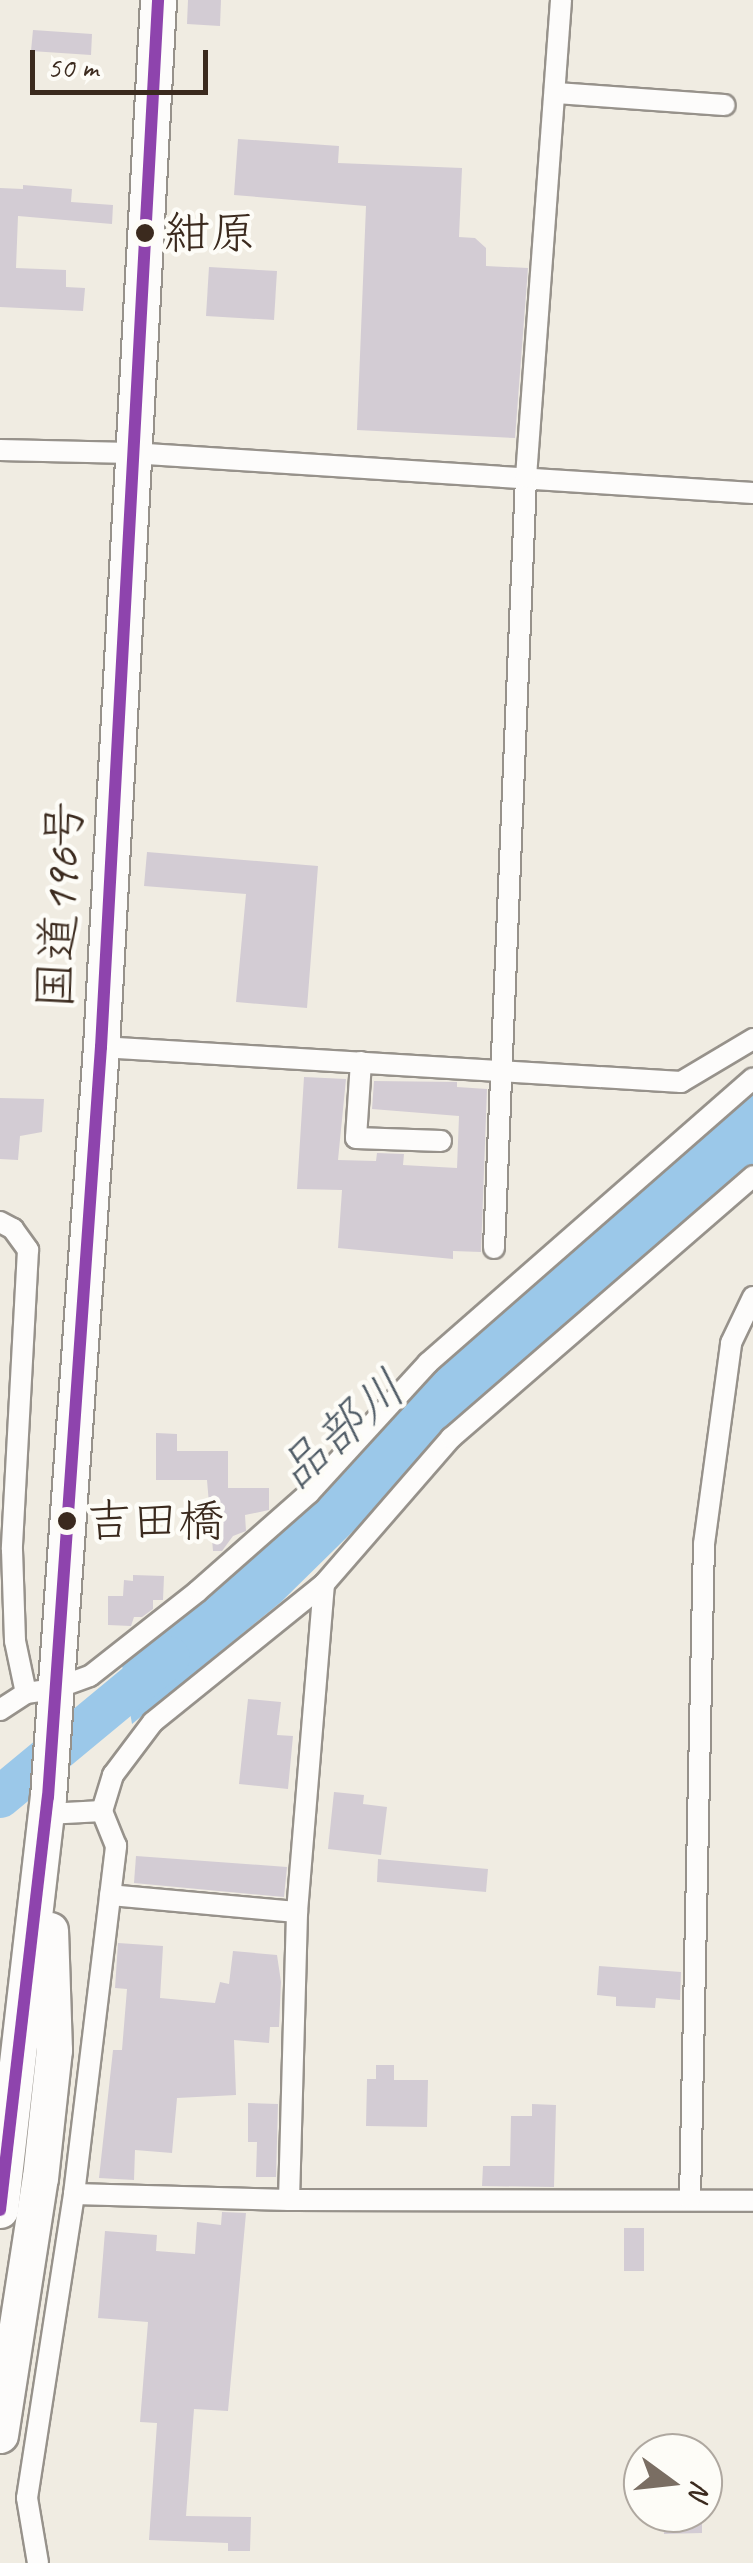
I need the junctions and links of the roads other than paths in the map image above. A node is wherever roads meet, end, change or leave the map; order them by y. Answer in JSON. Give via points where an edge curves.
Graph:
{"nodes":[{"id":1,"x":158,"y":0,"type":"edge"},
{"id":2,"x":560,"y":0,"type":"edge"},
{"id":3,"x":556,"y":93,"type":"junction"},
{"id":4,"x":725,"y":104,"type":"dead end"},
{"id":5,"x":0,"y":450,"type":"edge"},
{"id":6,"x":131,"y":453,"type":"junction"},
{"id":7,"x":526,"y":478,"type":"junction"},
{"id":8,"x":753,"y":493,"type":"edge"},
{"id":9,"x":753,"y":1038,"type":"edge"},
{"id":10,"x":101,"y":1048,"type":"junction"},
{"id":11,"x":361,"y":1062,"type":"junction"},
{"id":12,"x":500,"y":1070,"type":"junction"},
{"id":13,"x":753,"y":1078,"type":"edge"},
{"id":14,"x":442,"y":1141,"type":"dead end"},
{"id":15,"x":753,"y":1176,"type":"edge"},
{"id":16,"x":0,"y":1222,"type":"edge"},
{"id":17,"x":494,"y":1248,"type":"dead end"},
{"id":18,"x":753,"y":1296,"type":"edge"},
{"id":19,"x":324,"y":1584,"type":"junction"},
{"id":20,"x":40,"y":1691,"type":"junction"},
{"id":21,"x":0,"y":1710,"type":"edge"},
{"id":22,"x":47,"y":1806,"type":"junction"},
{"id":23,"x":102,"y":1810,"type":"junction"},
{"id":24,"x":110,"y":1895,"type":"junction"},
{"id":25,"x":298,"y":1912,"type":"junction"},
{"id":26,"x":74,"y":2194,"type":"junction"},
{"id":27,"x":690,"y":2199,"type":"junction"},
{"id":28,"x":289,"y":2200,"type":"junction"},
{"id":29,"x":753,"y":2201,"type":"edge"},
{"id":30,"x":0,"y":2210,"type":"edge"},
{"id":31,"x":0,"y":2435,"type":"edge"},
{"id":32,"x":38,"y":2563,"type":"edge"}],
"edges":[{"from":1,"to":6,"type":"highway","name":"国道196号"},
{"from":2,"to":3,"type":"street"},
{"from":3,"to":4,"type":"street"},
{"from":3,"to":7,"type":"street"},
{"from":5,"to":6,"type":"street"},
{"from":6,"to":7,"type":"street"},
{"from":6,"to":10,"type":"highway","name":"国道196号"},
{"from":7,"to":8,"type":"street"},
{"from":7,"to":12,"type":"street"},
{"from":9,"to":12,"type":"street","via":[[681,1082]]},
{"from":10,"to":11,"type":"street"},
{"from":10,"to":20,"type":"highway","name":"国道196号"},
{"from":11,"to":12,"type":"street"},
{"from":11,"to":14,"type":"street","via":[[356,1138]]},
{"from":12,"to":17,"type":"street"},
{"from":13,"to":20,"type":"street","via":[[428,1363],[309,1493],[212,1579],[90,1676]]},
{"from":15,"to":19,"type":"street","via":[[451,1438]]},
{"from":16,"to":20,"type":"street","via":[[28,1250],[12,1550],[14,1641]]},
{"from":18,"to":27,"type":"street","via":[[731,1343],[704,1544]]},
{"from":19,"to":23,"type":"street","via":[[154,1722],[112,1775]]},
{"from":19,"to":25,"type":"street"},
{"from":20,"to":21,"type":"street"},
{"from":20,"to":22,"type":"highway","name":"国道196号","via":[[52,1734]]},
{"from":22,"to":23,"type":"street"},
{"from":22,"to":30,"type":"highway","name":"国道196号"},
{"from":22,"to":31,"type":"highway","name":"国道196号","via":[[54,2050]]},
{"from":23,"to":24,"type":"street","via":[[116,1846]]},
{"from":24,"to":25,"type":"street"},
{"from":24,"to":26,"type":"street"},
{"from":25,"to":28,"type":"street"},
{"from":26,"to":28,"type":"street"},
{"from":26,"to":32,"type":"street","via":[[27,2498]]},
{"from":27,"to":28,"type":"street"},
{"from":27,"to":29,"type":"street"}]}
